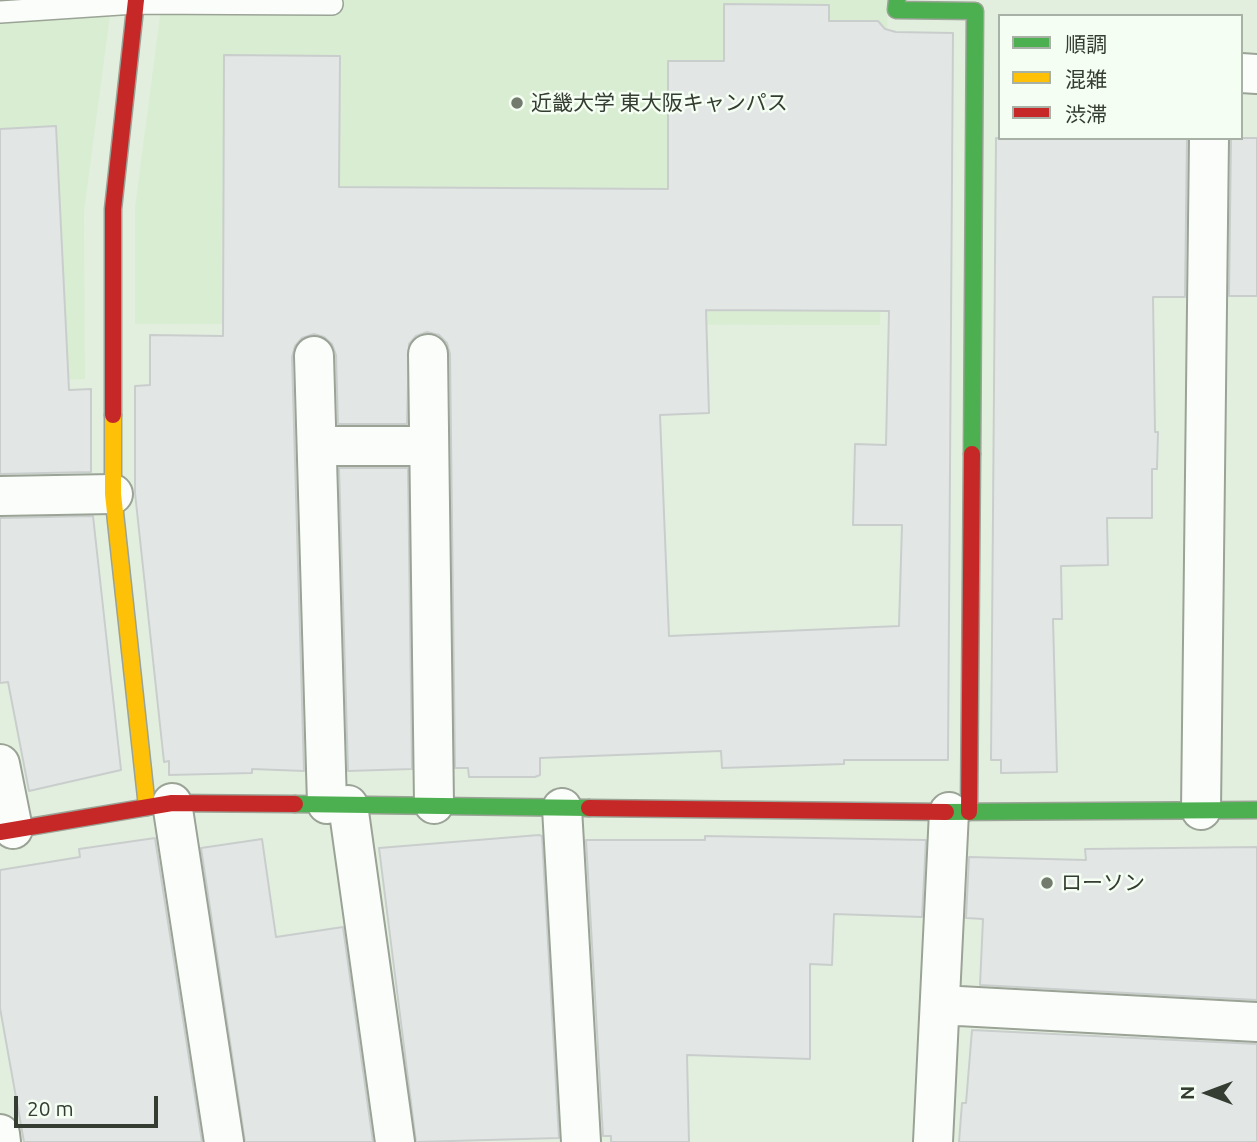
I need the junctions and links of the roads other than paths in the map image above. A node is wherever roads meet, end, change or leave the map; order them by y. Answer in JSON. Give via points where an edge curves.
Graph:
{"nodes":[{"id":1,"x":897,"y":0,"type":"edge"},
{"id":2,"x":136,"y":1,"type":"edge"},
{"id":3,"x":332,"y":4,"type":"dead end"},
{"id":4,"x":0,"y":12,"type":"edge"},
{"id":5,"x":1209,"y":140,"type":"edge"},
{"id":6,"x":428,"y":354,"type":"dead end"},
{"id":7,"x":314,"y":356,"type":"dead end"},
{"id":8,"x":317,"y":446,"type":"junction"},
{"id":9,"x":428,"y":446,"type":"junction"},
{"id":10,"x":113,"y":494,"type":"junction"},
{"id":11,"x":0,"y":496,"type":"edge"},
{"id":12,"x":0,"y":764,"type":"edge"},
{"id":13,"x":337,"y":804,"type":"junction"},
{"id":14,"x":434,"y":804,"type":"junction"},
{"id":15,"x":159,"y":805,"type":"junction"},
{"id":16,"x":562,"y":808,"type":"junction"},
{"id":17,"x":1201,"y":810,"type":"junction"},
{"id":18,"x":1257,"y":810,"type":"edge"},
{"id":19,"x":959,"y":811,"type":"junction"},
{"id":20,"x":7,"y":831,"type":"edge"},
{"id":21,"x":940,"y":1005,"type":"junction"},
{"id":22,"x":1257,"y":1022,"type":"edge"},
{"id":23,"x":0,"y":1134,"type":"edge"},
{"id":24,"x":1,"y":1142,"type":"edge"},
{"id":25,"x":224,"y":1142,"type":"edge"},
{"id":26,"x":395,"y":1142,"type":"edge"},
{"id":27,"x":581,"y":1142,"type":"edge"},
{"id":28,"x":933,"y":1142,"type":"edge"}],
"edges":[{"from":1,"to":19,"type":"street","via":[[896,10],[975,11]]},
{"from":2,"to":3,"type":"lane"},
{"from":2,"to":4,"type":"lane"},
{"from":2,"to":10,"type":"street","via":[[113,209]]},
{"from":5,"to":17,"type":"street"},
{"from":6,"to":9,"type":"street"},
{"from":7,"to":8,"type":"street"},
{"from":8,"to":9,"type":"street"},
{"from":8,"to":13,"type":"street"},
{"from":9,"to":14,"type":"street"},
{"from":10,"to":11,"type":"street"},
{"from":10,"to":15,"type":"street"},
{"from":12,"to":20,"type":"street"},
{"from":13,"to":14,"type":"street"},
{"from":13,"to":15,"type":"street"},
{"from":13,"to":26,"type":"street"},
{"from":14,"to":16,"type":"street"},
{"from":15,"to":20,"type":"street"},
{"from":15,"to":25,"type":"street"},
{"from":16,"to":19,"type":"street"},
{"from":16,"to":27,"type":"street"},
{"from":17,"to":18,"type":"street"},
{"from":17,"to":19,"type":"street"},
{"from":19,"to":21,"type":"street"},
{"from":21,"to":22,"type":"street"},
{"from":21,"to":28,"type":"street"},
{"from":23,"to":24,"type":"street"}]}
